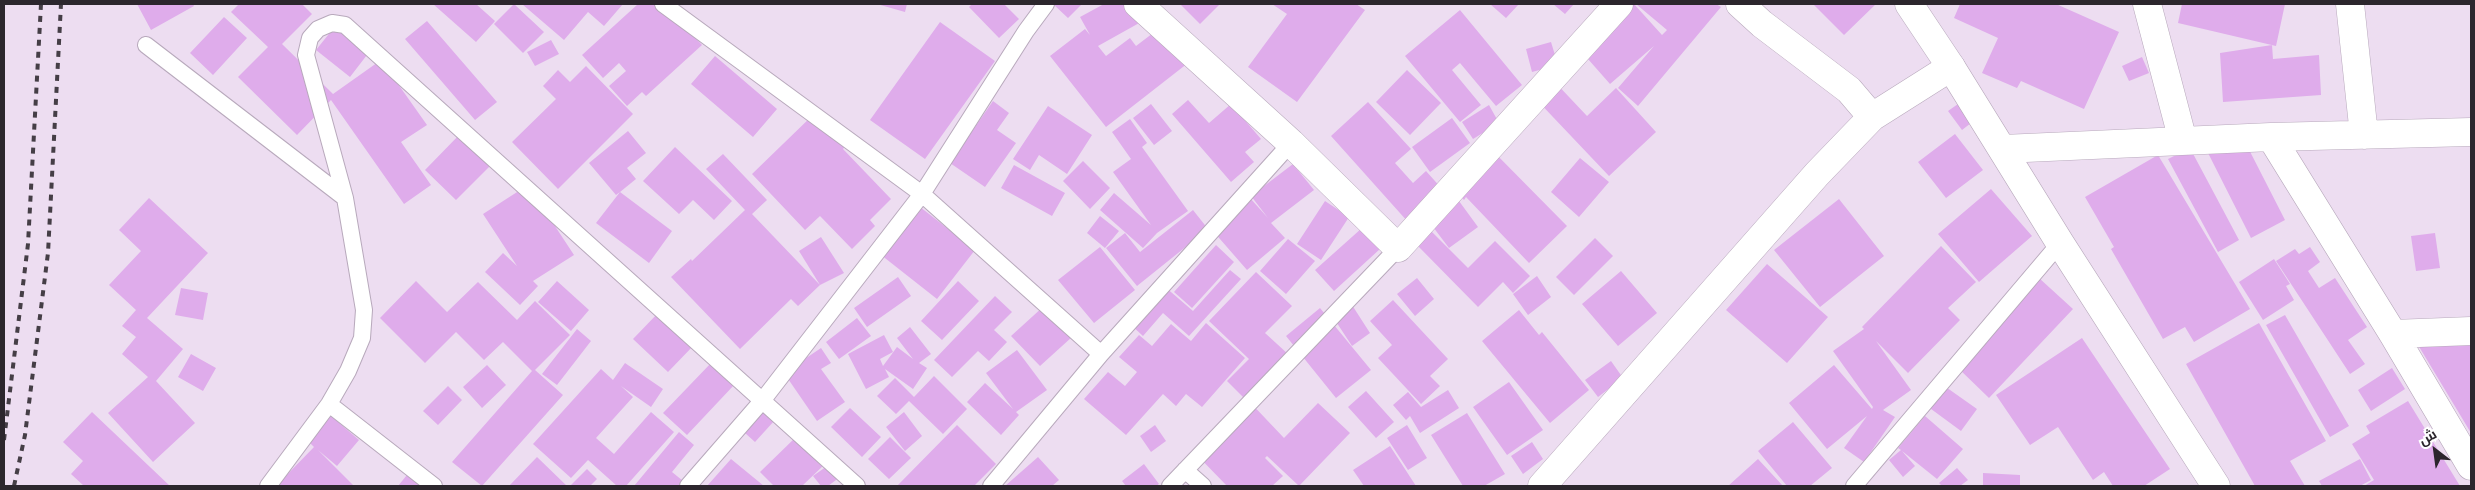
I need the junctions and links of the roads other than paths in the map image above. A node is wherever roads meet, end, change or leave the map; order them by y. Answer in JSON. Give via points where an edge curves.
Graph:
{"nodes":[{"id":1,"x":663,"y":4,"type":"edge"},
{"id":2,"x":1046,"y":4,"type":"edge"},
{"id":3,"x":1138,"y":4,"type":"edge"},
{"id":4,"x":1619,"y":4,"type":"edge"},
{"id":5,"x":1740,"y":4,"type":"edge"},
{"id":6,"x":1909,"y":4,"type":"edge"},
{"id":7,"x":2147,"y":4,"type":"edge"},
{"id":8,"x":2350,"y":4,"type":"edge"},
{"id":9,"x":146,"y":45,"type":"dead end"},
{"id":10,"x":1951,"y":67,"type":"junction"},
{"id":11,"x":1872,"y":117,"type":"junction"},
{"id":12,"x":2471,"y":132,"type":"edge"},
{"id":13,"x":2364,"y":135,"type":"junction"},
{"id":14,"x":2271,"y":137,"type":"junction"},
{"id":15,"x":2183,"y":141,"type":"junction"},
{"id":16,"x":1291,"y":143,"type":"junction"},
{"id":17,"x":2003,"y":149,"type":"junction"},
{"id":18,"x":922,"y":194,"type":"junction"},
{"id":19,"x":345,"y":198,"type":"junction"},
{"id":20,"x":2060,"y":243,"type":"junction"},
{"id":21,"x":1398,"y":248,"type":"junction"},
{"id":22,"x":2471,"y":331,"type":"edge"},
{"id":23,"x":2393,"y":334,"type":"junction"},
{"id":24,"x":1101,"y":354,"type":"junction"},
{"id":25,"x":762,"y":401,"type":"junction"},
{"id":26,"x":329,"y":404,"type":"junction"},
{"id":27,"x":2471,"y":466,"type":"edge"},
{"id":28,"x":1185,"y":470,"type":"junction"},
{"id":29,"x":268,"y":486,"type":"edge"},
{"id":30,"x":434,"y":486,"type":"edge"},
{"id":31,"x":688,"y":486,"type":"edge"},
{"id":32,"x":856,"y":486,"type":"edge"},
{"id":33,"x":991,"y":486,"type":"edge"},
{"id":34,"x":1170,"y":486,"type":"edge"},
{"id":35,"x":1203,"y":486,"type":"edge"},
{"id":36,"x":1542,"y":486,"type":"edge"},
{"id":37,"x":1854,"y":486,"type":"edge"},
{"id":38,"x":2216,"y":486,"type":"edge"}],
"edges":[{"from":1,"to":18,"type":"lane"},
{"from":2,"to":18,"type":"lane"},
{"from":3,"to":16,"type":"street"},
{"from":4,"to":21,"type":"street"},
{"from":5,"to":11,"type":"street","via":[[1848,90]]},
{"from":6,"to":10,"type":"street"},
{"from":7,"to":15,"type":"street"},
{"from":8,"to":13,"type":"street"},
{"from":9,"to":19,"type":"lane"},
{"from":10,"to":11,"type":"street"},
{"from":10,"to":17,"type":"street"},
{"from":11,"to":36,"type":"street","via":[[1799,194]]},
{"from":12,"to":13,"type":"street"},
{"from":13,"to":14,"type":"street"},
{"from":14,"to":15,"type":"street"},
{"from":14,"to":23,"type":"street"},
{"from":15,"to":17,"type":"street"},
{"from":16,"to":21,"type":"street"},
{"from":16,"to":24,"type":"lane"},
{"from":17,"to":20,"type":"street"},
{"from":18,"to":24,"type":"lane"},
{"from":18,"to":25,"type":"lane"},
{"from":19,"to":25,"type":"lane","via":[[306,56],[310,38],[318,29],[332,23],[345,25]]},
{"from":19,"to":26,"type":"lane","via":[[364,310],[362,338]]},
{"from":20,"to":37,"type":"lane"},
{"from":20,"to":38,"type":"street"},
{"from":21,"to":28,"type":"lane"},
{"from":22,"to":23,"type":"street"},
{"from":23,"to":27,"type":"street"},
{"from":24,"to":33,"type":"lane"},
{"from":25,"to":31,"type":"lane"},
{"from":25,"to":32,"type":"lane"},
{"from":26,"to":29,"type":"lane"},
{"from":26,"to":30,"type":"lane"},
{"from":28,"to":34,"type":"lane"},
{"from":28,"to":35,"type":"lane"}]}
